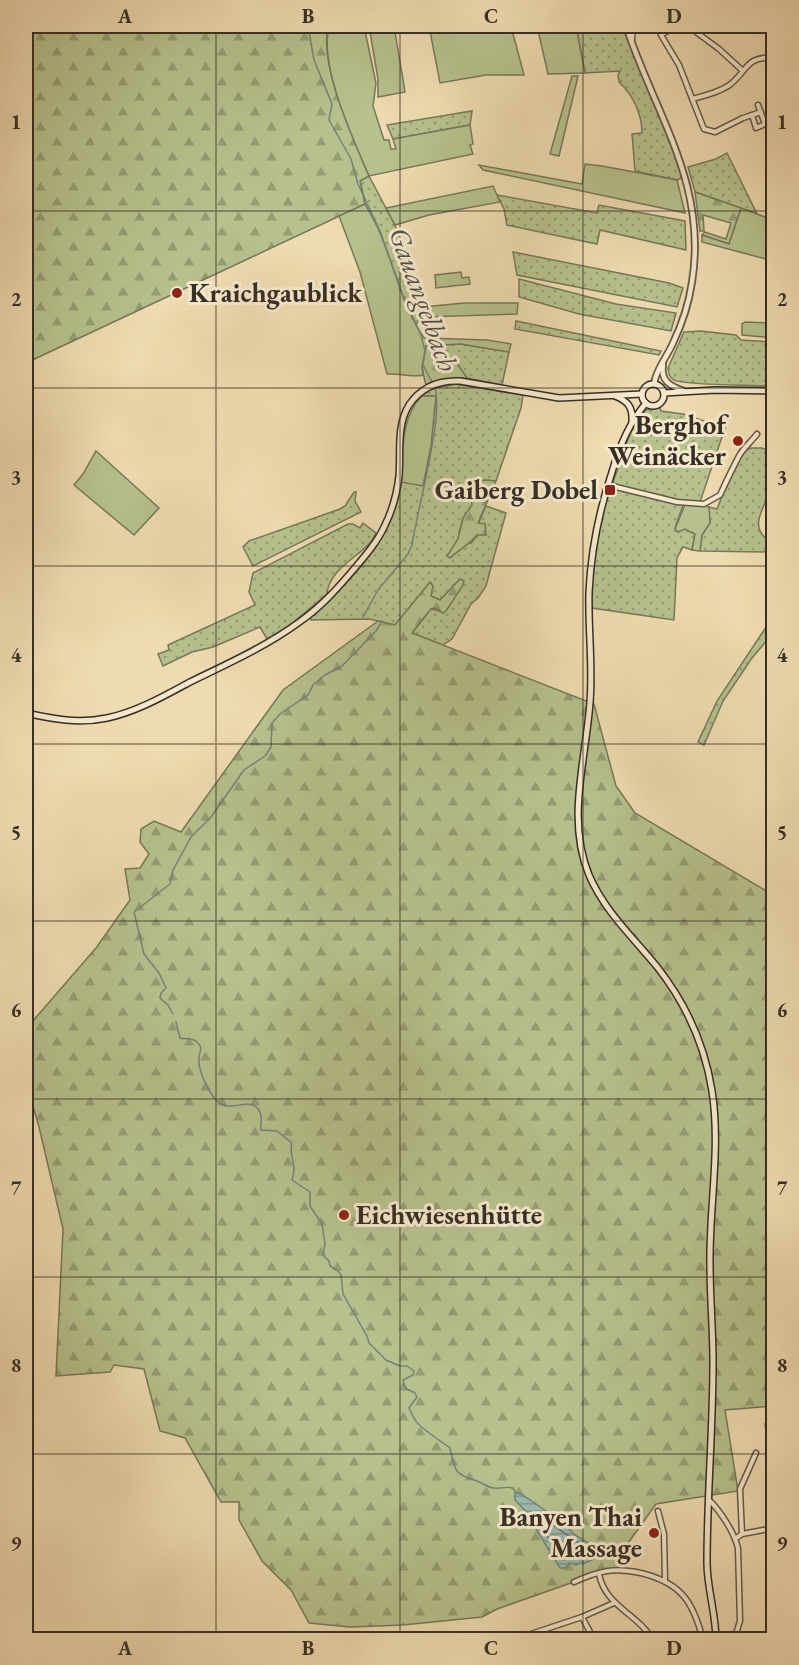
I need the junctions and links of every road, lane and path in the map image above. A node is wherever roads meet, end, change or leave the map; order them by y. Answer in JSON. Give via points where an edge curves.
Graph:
{"nodes":[{"id":1,"x":626,"y":26,"type":"edge"},
{"id":2,"x":633,"y":26,"type":"edge"},
{"id":3,"x":675,"y":26,"type":"edge"},
{"id":4,"x":688,"y":26,"type":"edge"},
{"id":5,"x":632,"y":41,"type":"junction"},
{"id":6,"x":774,"y":58,"type":"edge"},
{"id":7,"x":743,"y":71,"type":"junction"},
{"id":8,"x":692,"y":99,"type":"junction"},
{"id":9,"x":758,"y":105,"type":"dead end"},
{"id":10,"x":761,"y":112,"type":"junction"},
{"id":11,"x":752,"y":115,"type":"junction"},
{"id":12,"x":663,"y":362,"type":"junction"},
{"id":13,"x":654,"y":384,"type":"junction"},
{"id":14,"x":774,"y":391,"type":"edge"},
{"id":15,"x":685,"y":392,"type":"junction"},
{"id":16,"x":664,"y":393,"type":"junction"},
{"id":17,"x":642,"y":394,"type":"junction"},
{"id":18,"x":613,"y":395,"type":"junction"},
{"id":19,"x":646,"y":403,"type":"junction"},
{"id":20,"x":631,"y":424,"type":"junction"},
{"id":21,"x":757,"y":434,"type":"dead end"},
{"id":22,"x":608,"y":484,"type":"junction"},
{"id":23,"x":26,"y":713,"type":"edge"},
{"id":24,"x":756,"y":1453,"type":"dead end"},
{"id":25,"x":708,"y":1500,"type":"junction"},
{"id":26,"x":658,"y":1511,"type":"dead end"},
{"id":27,"x":774,"y":1528,"type":"edge"},
{"id":28,"x":742,"y":1534,"type":"junction"},
{"id":29,"x":735,"y":1539,"type":"junction"},
{"id":30,"x":599,"y":1574,"type":"junction"},
{"id":31,"x":665,"y":1581,"type":"junction"},
{"id":32,"x":574,"y":1582,"type":"dead end"},
{"id":33,"x":614,"y":1603,"type":"junction"},
{"id":34,"x":582,"y":1617,"type":"junction"},
{"id":35,"x":539,"y":1633,"type":"junction"},
{"id":36,"x":736,"y":1634,"type":"junction"},
{"id":37,"x":516,"y":1639,"type":"edge"},
{"id":38,"x":539,"y":1640,"type":"edge"},
{"id":39,"x":596,"y":1640,"type":"edge"},
{"id":40,"x":653,"y":1640,"type":"edge"},
{"id":41,"x":704,"y":1640,"type":"edge"},
{"id":42,"x":716,"y":1640,"type":"edge"},
{"id":43,"x":734,"y":1640,"type":"edge"},
{"id":44,"x":764,"y":1640,"type":"edge"}],
"edges":[{"from":1,"to":5,"type":"street"},
{"from":2,"to":5,"type":"street"},
{"from":3,"to":8,"type":"street","via":[[661,35],[679,65]]},
{"from":4,"to":7,"type":"street"},
{"from":5,"to":12,"type":"street","via":[[678,153],[694,217],[695,257],[690,294]]},
{"from":6,"to":7,"type":"street","via":[[758,58]]},
{"from":7,"to":8,"type":"street","via":[[722,89]]},
{"from":8,"to":11,"type":"street","via":[[701,125],[709,132]]},
{"from":9,"to":10,"type":"street"},
{"from":10,"to":11,"type":"street"},
{"from":10,"to":11,"type":"street","via":[[765,124],[756,128]]},
{"from":12,"to":13,"type":"street"},
{"from":12,"to":15,"type":"street","via":[[667,383]]},
{"from":13,"to":16,"type":"main road"},
{"from":13,"to":17,"type":"main road"},
{"from":14,"to":15,"type":"main road"},
{"from":15,"to":16,"type":"main road"},
{"from":16,"to":19,"type":"main road","via":[[659,404]]},
{"from":17,"to":18,"type":"main road"},
{"from":17,"to":19,"type":"main road"},
{"from":18,"to":20,"type":"main road","via":[[629,404]]},
{"from":18,"to":23,"type":"main road","via":[[559,398],[454,381],[429,386],[415,397],[404,417],[396,492],[383,530],[356,567],[311,613],[247,653],[125,713],[77,721]]},
{"from":19,"to":20,"type":"main road"},
{"from":20,"to":22,"type":"main road"},
{"from":21,"to":22,"type":"street","via":[[739,455],[720,495],[707,503],[676,502]]},
{"from":22,"to":25,"type":"main road","via":[[597,525],[590,577],[591,689],[578,797],[579,832],[587,870],[596,890],[681,1002],[698,1037],[710,1081],[715,1129]]},
{"from":24,"to":28,"type":"street","via":[[740,1489]]},
{"from":25,"to":29,"type":"street"},
{"from":25,"to":42,"type":"main road","via":[[707,1567]]},
{"from":26,"to":31,"type":"street","via":[[664,1534]]},
{"from":27,"to":28,"type":"street"},
{"from":28,"to":29,"type":"street"},
{"from":29,"to":36,"type":"street","via":[[740,1622]]},
{"from":30,"to":31,"type":"street","via":[[629,1570]]},
{"from":30,"to":32,"type":"street"},
{"from":30,"to":33,"type":"street"},
{"from":31,"to":41,"type":"street","via":[[691,1605]]},
{"from":33,"to":34,"type":"street"},
{"from":33,"to":40,"type":"street"},
{"from":34,"to":35,"type":"street"},
{"from":34,"to":39,"type":"street"},
{"from":35,"to":37,"type":"street"},
{"from":35,"to":38,"type":"street"},
{"from":36,"to":43,"type":"street"},
{"from":36,"to":44,"type":"street"}]}
